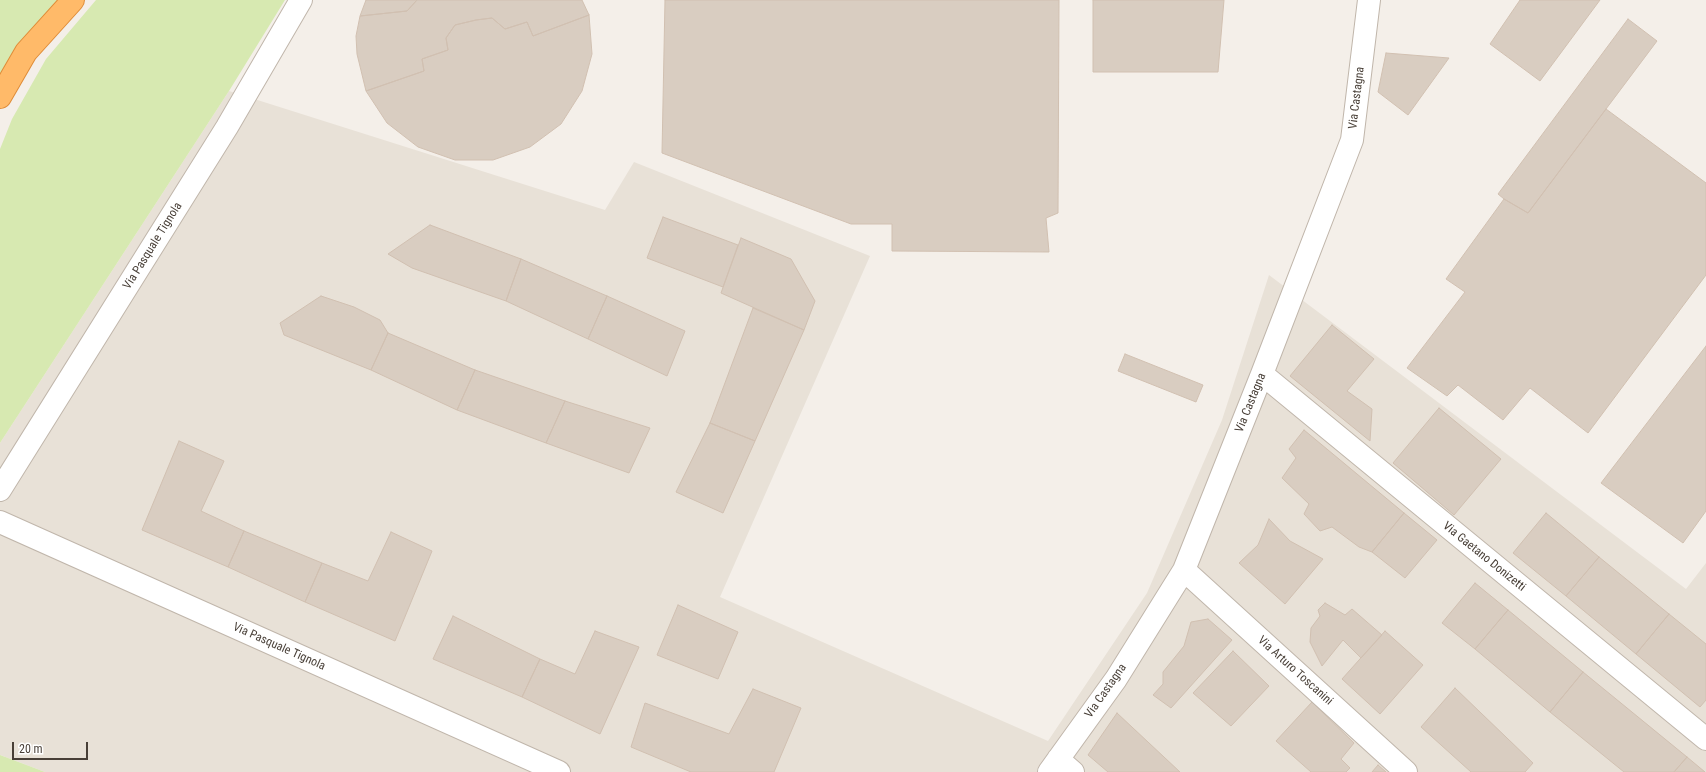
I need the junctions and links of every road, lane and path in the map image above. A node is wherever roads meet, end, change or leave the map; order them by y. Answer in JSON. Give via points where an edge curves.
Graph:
{"nodes":[{"id":1,"x":73,"y":0,"type":"edge"},
{"id":2,"x":301,"y":0,"type":"edge"},
{"id":3,"x":1369,"y":0,"type":"edge"},
{"id":4,"x":0,"y":97,"type":"edge"},
{"id":5,"x":1262,"y":374,"type":"junction"},
{"id":6,"x":0,"y":490,"type":"edge"},
{"id":7,"x":0,"y":522,"type":"edge"},
{"id":8,"x":1184,"y":570,"type":"junction"},
{"id":9,"x":1706,"y":739,"type":"edge"},
{"id":10,"x":1060,"y":768,"type":"edge"},
{"id":11,"x":559,"y":772,"type":"edge"},
{"id":12,"x":1406,"y":772,"type":"edge"}],
"edges":[{"from":1,"to":4,"type":"highway","via":[[26,52]]},
{"from":2,"to":6,"type":"street","name":"Via Pasquale Tignola","via":[[227,127]]},
{"from":3,"to":5,"type":"street","name":"Via Castagna","via":[[1352,140]]},
{"from":5,"to":8,"type":"street","name":"Via Castagna"},
{"from":5,"to":9,"type":"street","name":"Via Gaetano Donizetti"},
{"from":7,"to":11,"type":"street","name":"Via Pasquale Tignola"},
{"from":8,"to":10,"type":"street","name":"Via Castagna"},
{"from":8,"to":12,"type":"street","name":"Via Arturo Toscanini"}]}
